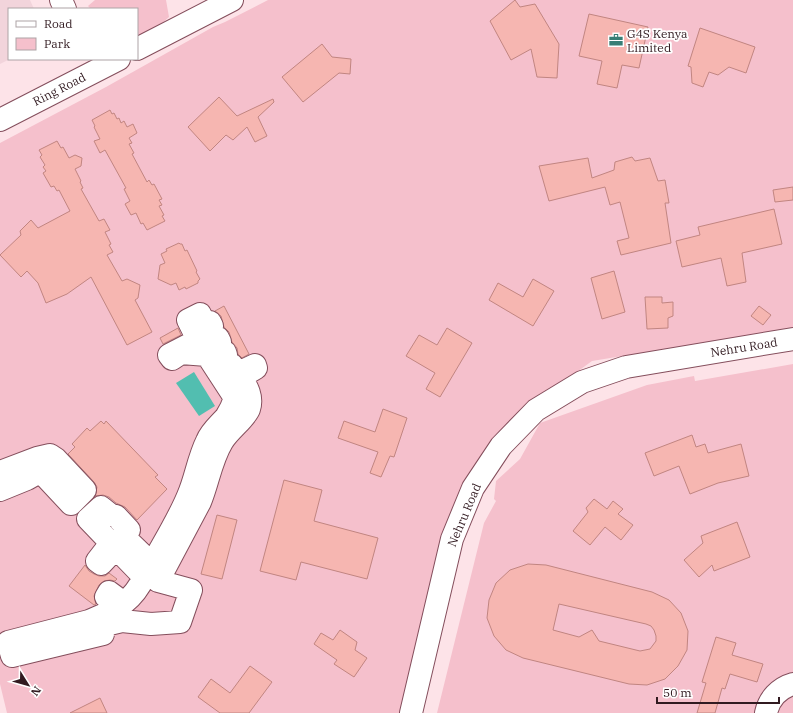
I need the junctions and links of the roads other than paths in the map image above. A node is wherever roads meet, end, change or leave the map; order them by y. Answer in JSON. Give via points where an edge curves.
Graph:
{"nodes":[{"id":1,"x":232,"y":0,"type":"edge"},
{"id":2,"x":138,"y":48,"type":"edge"},
{"id":3,"x":114,"y":60,"type":"edge"},
{"id":4,"x":92,"y":65,"type":"edge"},
{"id":5,"x":0,"y":120,"type":"edge"},
{"id":6,"x":198,"y":339,"type":"joint"},
{"id":7,"x":793,"y":339,"type":"edge"},
{"id":8,"x":0,"y":472,"type":"edge"},
{"id":9,"x":0,"y":490,"type":"edge"},
{"id":10,"x":793,"y":684,"type":"edge"},
{"id":11,"x":411,"y":713,"type":"edge"},
{"id":12,"x":766,"y":713,"type":"edge"}],
"edges":[{"from":1,"to":2,"type":"street"},
{"from":3,"to":4,"type":"street","name":"Ring Road"},
{"from":4,"to":5,"type":"street","name":"Ring Road"},
{"from":6,"to":6,"type":"street","via":[[169,355],[172,359],[181,353],[207,355],[235,398],[226,417],[209,435],[188,496],[152,564],[123,536],[129,530],[116,516],[111,516],[101,507],[88,519],[111,543],[97,561],[101,564],[116,548],[144,577],[139,586],[133,596],[124,603],[109,592],[106,597],[119,606],[89,621],[8,642],[12,656],[103,634],[101,626],[122,621],[151,624],[180,622],[191,590],[158,581],[206,489],[222,442],[249,409],[251,395],[241,377],[256,368],[255,365],[234,375],[231,370],[234,369],[232,366],[229,367],[224,356],[225,352],[222,353],[216,344],[220,342],[218,338],[215,340],[208,328],[212,326],[210,322],[205,324],[200,314],[188,320]]},
{"from":7,"to":11,"type":"street","name":"Nehru Road","via":[[626,367],[582,382],[536,410],[501,446],[473,488],[452,539]]},
{"from":8,"to":9,"type":"street","via":[[50,455],[85,490],[71,504],[42,473]]},
{"from":10,"to":12,"type":"street","via":[[777,692]]}]}
